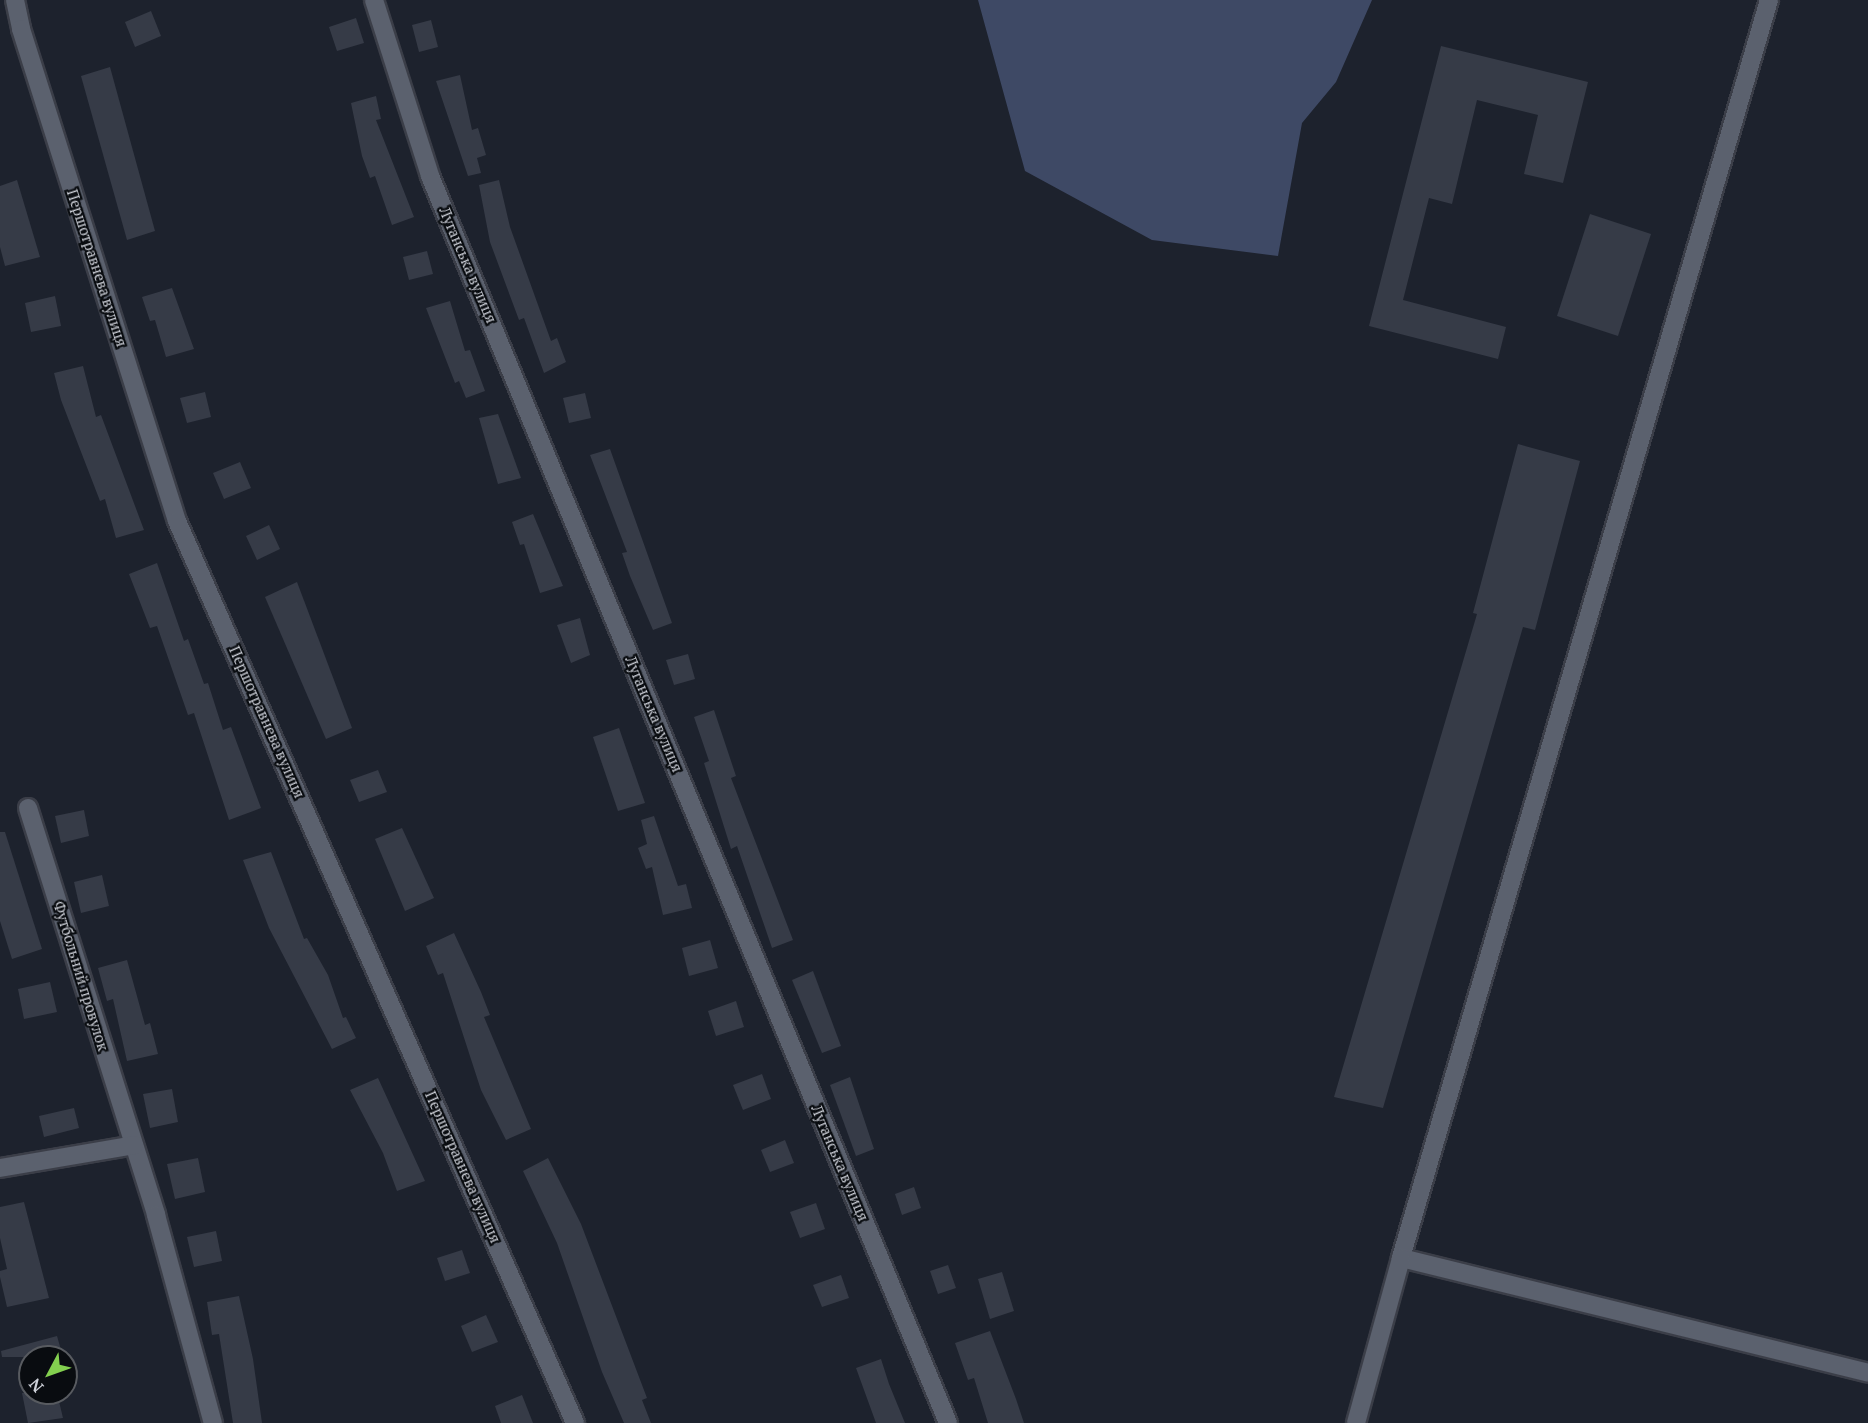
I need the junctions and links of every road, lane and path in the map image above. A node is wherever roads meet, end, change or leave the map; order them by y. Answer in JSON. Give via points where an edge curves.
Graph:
{"nodes":[{"id":1,"x":15,"y":0,"type":"edge"},
{"id":2,"x":374,"y":0,"type":"edge"},
{"id":3,"x":1769,"y":0,"type":"edge"},
{"id":4,"x":28,"y":808,"type":"dead end"},
{"id":5,"x":134,"y":1145,"type":"junction"},
{"id":6,"x":0,"y":1168,"type":"edge"},
{"id":7,"x":1401,"y":1258,"type":"junction"},
{"id":8,"x":1868,"y":1373,"type":"edge"},
{"id":9,"x":213,"y":1423,"type":"edge"},
{"id":10,"x":575,"y":1423,"type":"edge"},
{"id":11,"x":948,"y":1423,"type":"edge"},
{"id":12,"x":1356,"y":1423,"type":"edge"}],
"edges":[{"from":1,"to":10,"type":"street","name":"Першотравнева вулиця","via":[[177,521]]},
{"from":2,"to":11,"type":"street","name":"Луганська вулиця","via":[[430,176]]},
{"from":3,"to":7,"type":"street"},
{"from":4,"to":5,"type":"street","name":"Футбольний провулок"},
{"from":5,"to":6,"type":"street"},
{"from":5,"to":9,"type":"street","name":"Футбольний провулок"},
{"from":7,"to":8,"type":"street"},
{"from":7,"to":12,"type":"street"}]}
